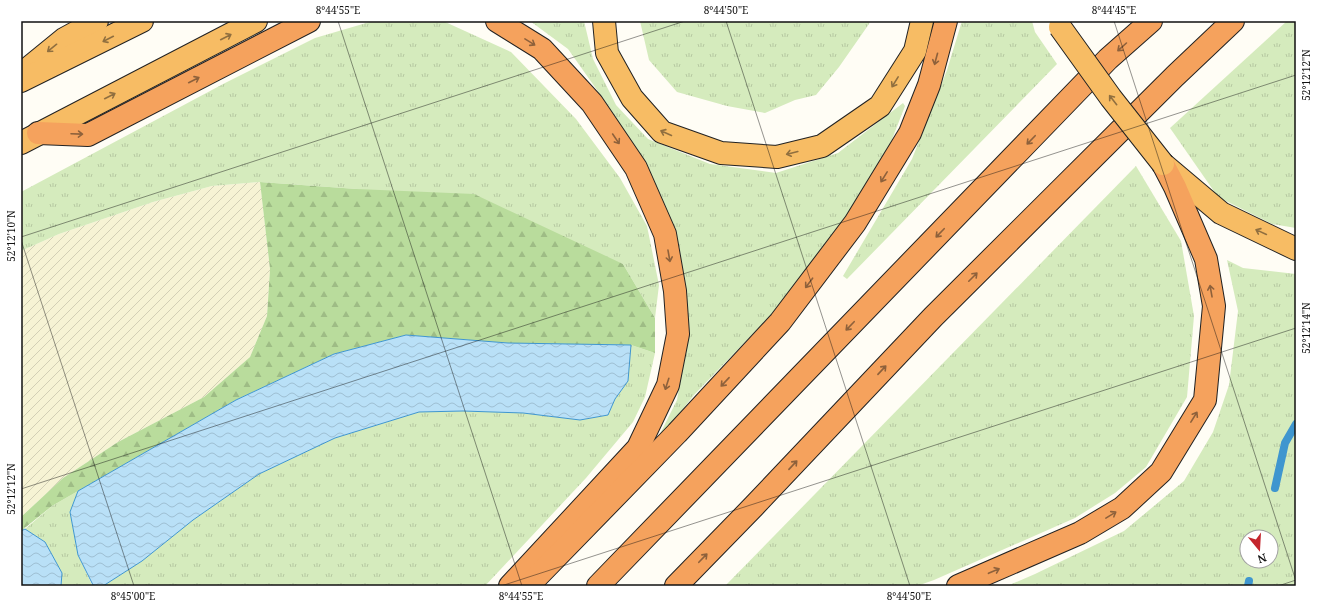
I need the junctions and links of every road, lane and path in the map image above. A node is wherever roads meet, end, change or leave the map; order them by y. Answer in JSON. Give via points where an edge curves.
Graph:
{"nodes":[{"id":1,"x":97,"y":21,"type":"edge"},
{"id":2,"x":142,"y":21,"type":"edge"},
{"id":3,"x":256,"y":21,"type":"edge"},
{"id":4,"x":309,"y":21,"type":"edge"},
{"id":5,"x":498,"y":21,"type":"edge"},
{"id":6,"x":604,"y":21,"type":"edge"},
{"id":7,"x":922,"y":21,"type":"edge"},
{"id":8,"x":946,"y":21,"type":"edge"},
{"id":9,"x":1151,"y":21,"type":"edge"},
{"id":10,"x":1233,"y":21,"type":"edge"},
{"id":11,"x":1059,"y":24,"type":"edge"},
{"id":12,"x":21,"y":74,"type":"edge"},
{"id":13,"x":21,"y":81,"type":"edge"},
{"id":14,"x":30,"y":138,"type":"edge"},
{"id":15,"x":1163,"y":164,"type":"junction"},
{"id":16,"x":1296,"y":249,"type":"edge"},
{"id":17,"x":510,"y":586,"type":"edge"},
{"id":18,"x":528,"y":586,"type":"edge"},
{"id":19,"x":598,"y":586,"type":"edge"},
{"id":20,"x":676,"y":586,"type":"edge"},
{"id":21,"x":958,"y":586,"type":"edge"}],
"edges":[{"from":1,"to":12,"type":"highway","one_way":true,"via":[[64,39]]},
{"from":2,"to":13,"type":"highway","one_way":true},
{"from":14,"to":3,"type":"highway","one_way":true},
{"from":14,"to":4,"type":"highway","one_way":true,"via":[[88,135]]},
{"from":5,"to":17,"type":"highway","one_way":true,"via":[[547,54],[592,103],[636,168],[665,234],[675,291],[678,334],[668,385],[638,448]]},
{"from":7,"to":6,"type":"highway","one_way":true,"via":[[914,51],[880,106],[822,146],[776,157],[721,153],[662,132],[632,98],[608,54]]},
{"from":8,"to":18,"type":"highway","one_way":true,"via":[[929,85],[910,133],[855,223],[780,322],[677,433]]},
{"from":9,"to":19,"type":"highway","one_way":true,"via":[[1108,60]]},
{"from":20,"to":10,"type":"highway","one_way":true,"via":[[933,316]]},
{"from":15,"to":11,"type":"highway","one_way":true,"bridge":true,"via":[[1111,98]]},
{"from":16,"to":15,"type":"highway","one_way":true,"via":[[1221,213]]},
{"from":21,"to":15,"type":"highway","one_way":true,"via":[[1080,533],[1122,508],[1161,472],[1205,400],[1214,306],[1206,259]]}]}
